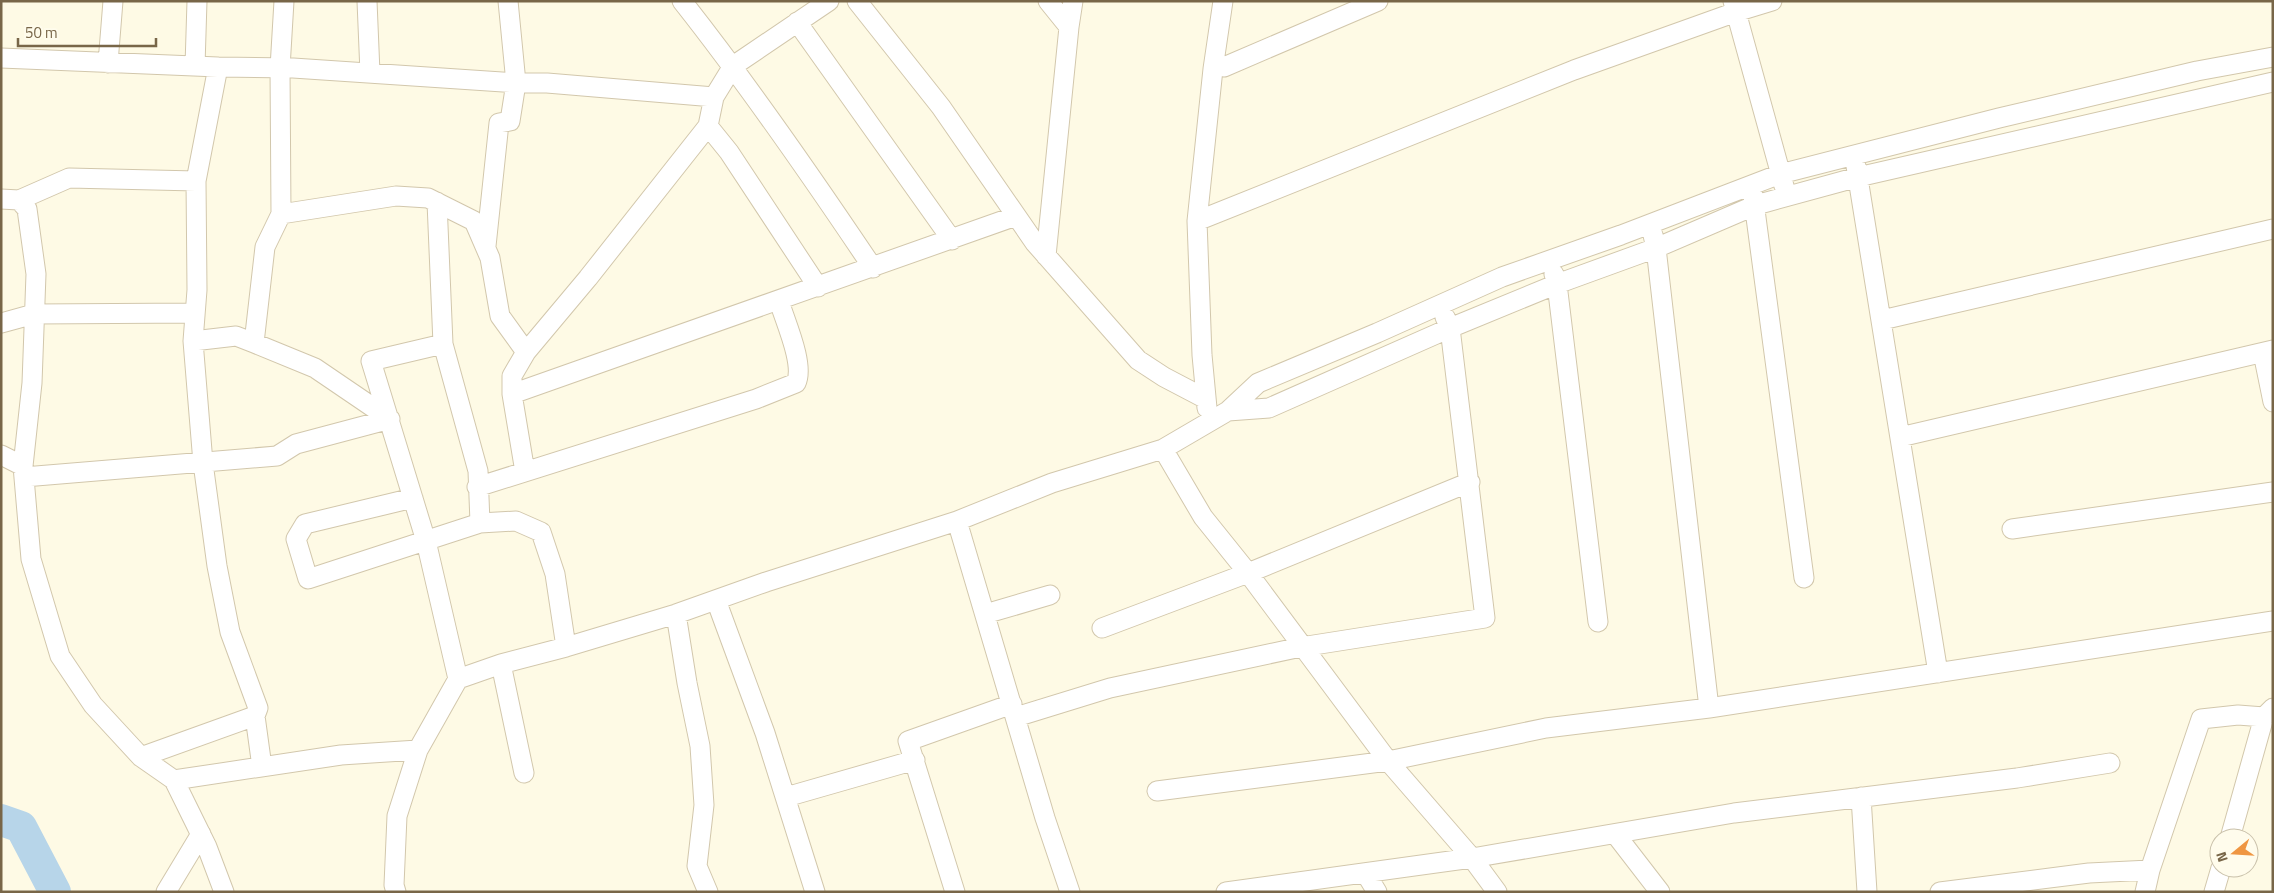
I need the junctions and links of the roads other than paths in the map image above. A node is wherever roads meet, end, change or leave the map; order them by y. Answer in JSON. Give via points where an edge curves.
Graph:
{"nodes":[{"id":1,"x":113,"y":1,"type":"edge"},
{"id":2,"x":197,"y":1,"type":"edge"},
{"id":3,"x":284,"y":1,"type":"edge"},
{"id":4,"x":367,"y":1,"type":"edge"},
{"id":5,"x":508,"y":1,"type":"edge"},
{"id":6,"x":682,"y":1,"type":"edge"},
{"id":7,"x":829,"y":1,"type":"edge"},
{"id":8,"x":857,"y":1,"type":"edge"},
{"id":9,"x":1048,"y":1,"type":"edge"},
{"id":10,"x":1073,"y":1,"type":"edge"},
{"id":11,"x":1224,"y":1,"type":"edge"},
{"id":12,"x":1378,"y":1,"type":"edge"},
{"id":13,"x":1772,"y":1,"type":"edge"},
{"id":14,"x":1735,"y":6,"type":"edge"},
{"id":15,"x":797,"y":22,"type":"junction"},
{"id":16,"x":1069,"y":27,"type":"junction"},
{"id":17,"x":2273,"y":57,"type":"edge"},
{"id":18,"x":1,"y":58,"type":"edge"},
{"id":19,"x":108,"y":63,"type":"junction"},
{"id":20,"x":195,"y":66,"type":"junction"},
{"id":21,"x":733,"y":66,"type":"junction"},
{"id":22,"x":218,"y":67,"type":"junction"},
{"id":23,"x":1224,"y":67,"type":"dead end"},
{"id":24,"x":280,"y":68,"type":"junction"},
{"id":25,"x":370,"y":73,"type":"junction"},
{"id":26,"x":2273,"y":82,"type":"edge"},
{"id":27,"x":516,"y":83,"type":"junction"},
{"id":28,"x":714,"y":97,"type":"junction"},
{"id":29,"x":708,"y":126,"type":"junction"},
{"id":30,"x":1854,"y":155,"type":"junction"},
{"id":31,"x":1780,"y":174,"type":"junction"},
{"id":32,"x":1858,"y":177,"type":"junction"},
{"id":33,"x":196,"y":181,"type":"junction"},
{"id":34,"x":1750,"y":184,"type":"junction"},
{"id":35,"x":1787,"y":196,"type":"junction"},
{"id":36,"x":10,"y":200,"type":"edge"},
{"id":37,"x":437,"y":202,"type":"junction"},
{"id":38,"x":1756,"y":205,"type":"junction"},
{"id":39,"x":281,"y":214,"type":"junction"},
{"id":40,"x":1016,"y":216,"type":"junction"},
{"id":41,"x":1197,"y":221,"type":"junction"},
{"id":42,"x":1649,"y":222,"type":"junction"},
{"id":43,"x":2273,"y":230,"type":"edge"},
{"id":44,"x":952,"y":240,"type":"junction"},
{"id":45,"x":485,"y":247,"type":"junction"},
{"id":46,"x":1656,"y":248,"type":"junction"},
{"id":47,"x":1046,"y":256,"type":"junction"},
{"id":48,"x":1550,"y":259,"type":"junction"},
{"id":49,"x":873,"y":268,"type":"junction"},
{"id":50,"x":1557,"y":284,"type":"junction"},
{"id":51,"x":818,"y":287,"type":"junction"},
{"id":52,"x":779,"y":301,"type":"junction"},
{"id":53,"x":1439,"y":305,"type":"junction"},
{"id":54,"x":195,"y":313,"type":"junction"},
{"id":55,"x":34,"y":314,"type":"junction"},
{"id":56,"x":1882,"y":320,"type":"junction"},
{"id":57,"x":1,"y":323,"type":"edge"},
{"id":58,"x":1450,"y":328,"type":"junction"},
{"id":59,"x":194,"y":341,"type":"junction"},
{"id":60,"x":254,"y":343,"type":"junction"},
{"id":61,"x":442,"y":344,"type":"junction"},
{"id":62,"x":2268,"y":351,"type":"edge"},
{"id":63,"x":526,"y":352,"type":"junction"},
{"id":64,"x":512,"y":394,"type":"junction"},
{"id":65,"x":1206,"y":399,"type":"junction"},
{"id":66,"x":2273,"y":402,"type":"edge"},
{"id":67,"x":1228,"y":411,"type":"junction"},
{"id":68,"x":390,"y":419,"type":"junction"},
{"id":69,"x":1208,"y":421,"type":"junction"},
{"id":70,"x":1900,"y":437,"type":"junction"},
{"id":71,"x":1163,"y":449,"type":"junction"},
{"id":72,"x":1,"y":455,"type":"edge"},
{"id":73,"x":203,"y":462,"type":"junction"},
{"id":74,"x":23,"y":471,"type":"junction"},
{"id":75,"x":525,"y":472,"type":"junction"},
{"id":76,"x":1470,"y":482,"type":"junction"},
{"id":77,"x":477,"y":487,"type":"junction"},
{"id":78,"x":2273,"y":492,"type":"edge"},
{"id":79,"x":413,"y":498,"type":"junction"},
{"id":80,"x":957,"y":521,"type":"junction"},
{"id":81,"x":480,"y":523,"type":"junction"},
{"id":82,"x":2012,"y":529,"type":"dead end"},
{"id":83,"x":426,"y":541,"type":"junction"},
{"id":84,"x":1248,"y":573,"type":"junction"},
{"id":85,"x":1804,"y":578,"type":"dead end"},
{"id":86,"x":1050,"y":596,"type":"dead end"},
{"id":87,"x":716,"y":600,"type":"junction"},
{"id":88,"x":676,"y":614,"type":"junction"},
{"id":89,"x":985,"y":614,"type":"junction"},
{"id":90,"x":2273,"y":620,"type":"edge"},
{"id":91,"x":1598,"y":622,"type":"dead end"},
{"id":92,"x":1102,"y":628,"type":"dead end"},
{"id":93,"x":1301,"y":647,"type":"junction"},
{"id":94,"x":566,"y":648,"type":"junction"},
{"id":95,"x":501,"y":664,"type":"junction"},
{"id":96,"x":1938,"y":673,"type":"junction"},
{"id":97,"x":458,"y":679,"type":"junction"},
{"id":98,"x":1709,"y":708,"type":"junction"},
{"id":99,"x":1014,"y":711,"type":"junction"},
{"id":100,"x":2268,"y":712,"type":"edge"},
{"id":101,"x":255,"y":716,"type":"junction"},
{"id":102,"x":418,"y":750,"type":"junction"},
{"id":103,"x":141,"y":757,"type":"junction"},
{"id":104,"x":915,"y":760,"type":"junction"},
{"id":105,"x":1388,"y":761,"type":"junction"},
{"id":106,"x":2110,"y":763,"type":"dead end"},
{"id":107,"x":262,"y":767,"type":"junction"},
{"id":108,"x":524,"y":773,"type":"dead end"},
{"id":109,"x":174,"y":780,"type":"junction"},
{"id":110,"x":1157,"y":790,"type":"dead end"},
{"id":111,"x":786,"y":797,"type":"junction"},
{"id":112,"x":1861,"y":797,"type":"junction"},
{"id":113,"x":2233,"y":828,"type":"edge"},
{"id":114,"x":201,"y":834,"type":"junction"},
{"id":115,"x":1616,"y":835,"type":"junction"},
{"id":116,"x":1472,"y":858,"type":"junction"},
{"id":117,"x":2150,"y":870,"type":"junction"},
{"id":118,"x":1366,"y":874,"type":"junction"},
{"id":119,"x":2218,"y":878,"type":"edge"},
{"id":120,"x":1275,"y":889,"type":"edge"},
{"id":121,"x":166,"y":892,"type":"edge"},
{"id":122,"x":224,"y":892,"type":"edge"},
{"id":123,"x":396,"y":892,"type":"edge"},
{"id":124,"x":708,"y":892,"type":"edge"},
{"id":125,"x":815,"y":892,"type":"edge"},
{"id":126,"x":955,"y":892,"type":"edge"},
{"id":127,"x":1070,"y":892,"type":"edge"},
{"id":128,"x":1226,"y":892,"type":"edge"},
{"id":129,"x":1377,"y":892,"type":"edge"},
{"id":130,"x":1497,"y":892,"type":"edge"},
{"id":131,"x":1660,"y":892,"type":"edge"},
{"id":132,"x":1867,"y":892,"type":"edge"},
{"id":133,"x":1940,"y":892,"type":"edge"},
{"id":134,"x":2145,"y":892,"type":"edge"},
{"id":135,"x":2214,"y":892,"type":"edge"}],
"edges":[{"from":1,"to":19,"type":"street"},
{"from":2,"to":20,"type":"street"},
{"from":3,"to":24,"type":"street"},
{"from":4,"to":25,"type":"street"},
{"from":5,"to":27,"type":"street"},
{"from":6,"to":21,"type":"street"},
{"from":7,"to":15,"type":"street"},
{"from":8,"to":40,"type":"street","via":[[941,107]]},
{"from":9,"to":16,"type":"street"},
{"from":10,"to":16,"type":"street"},
{"from":11,"to":41,"type":"street","via":[[1213,69]]},
{"from":12,"to":23,"type":"street"},
{"from":13,"to":14,"type":"street"},
{"from":14,"to":31,"type":"street"},
{"from":14,"to":41,"type":"street"},
{"from":15,"to":21,"type":"street"},
{"from":15,"to":44,"type":"street"},
{"from":16,"to":47,"type":"street"},
{"from":17,"to":30,"type":"street","via":[[2196,71]]},
{"from":18,"to":19,"type":"street"},
{"from":19,"to":20,"type":"street"},
{"from":20,"to":22,"type":"street"},
{"from":21,"to":28,"type":"street"},
{"from":21,"to":49,"type":"street"},
{"from":22,"to":24,"type":"street"},
{"from":22,"to":33,"type":"street"},
{"from":24,"to":25,"type":"street"},
{"from":24,"to":39,"type":"street"},
{"from":25,"to":27,"type":"street"},
{"from":26,"to":32,"type":"street"},
{"from":27,"to":28,"type":"street"},
{"from":27,"to":45,"type":"street","via":[[510,121],[499,123]]},
{"from":28,"to":29,"type":"street"},
{"from":29,"to":51,"type":"street","via":[[729,152]]},
{"from":29,"to":63,"type":"street"},
{"from":30,"to":31,"type":"street"},
{"from":30,"to":32,"type":"street"},
{"from":31,"to":34,"type":"street"},
{"from":31,"to":35,"type":"street"},
{"from":32,"to":35,"type":"street"},
{"from":32,"to":56,"type":"street"},
{"from":33,"to":36,"type":"street","via":[[69,178]]},
{"from":33,"to":54,"type":"street"},
{"from":34,"to":38,"type":"street"},
{"from":34,"to":42,"type":"street"},
{"from":35,"to":38,"type":"street"},
{"from":36,"to":55,"type":"street","via":[[27,209],[34,265]]},
{"from":37,"to":39,"type":"street","via":[[428,198],[396,196]]},
{"from":37,"to":45,"type":"street","via":[[474,221]]},
{"from":37,"to":61,"type":"street"},
{"from":38,"to":46,"type":"street"},
{"from":38,"to":85,"type":"street"},
{"from":39,"to":60,"type":"street","via":[[264,246]]},
{"from":40,"to":44,"type":"street"},
{"from":40,"to":47,"type":"street"},
{"from":41,"to":65,"type":"street"},
{"from":42,"to":46,"type":"street"},
{"from":42,"to":48,"type":"street"},
{"from":43,"to":56,"type":"street"},
{"from":44,"to":49,"type":"street"},
{"from":45,"to":63,"type":"street","via":[[490,258],[500,316]]},
{"from":46,"to":50,"type":"street"},
{"from":46,"to":98,"type":"street"},
{"from":47,"to":65,"type":"street","via":[[1138,360]]},
{"from":48,"to":50,"type":"street"},
{"from":48,"to":53,"type":"street"},
{"from":49,"to":51,"type":"street"},
{"from":50,"to":58,"type":"street"},
{"from":50,"to":91,"type":"street"},
{"from":51,"to":52,"type":"street"},
{"from":52,"to":64,"type":"street"},
{"from":52,"to":75,"type":"street","via":[[798,365],[796,383],[756,400]]},
{"from":53,"to":58,"type":"street"},
{"from":53,"to":67,"type":"street","via":[[1258,383]]},
{"from":54,"to":55,"type":"street"},
{"from":54,"to":59,"type":"street"},
{"from":55,"to":57,"type":"street"},
{"from":55,"to":74,"type":"street","via":[[32,383]]},
{"from":56,"to":70,"type":"street"},
{"from":58,"to":67,"type":"street","via":[[1269,408]]},
{"from":58,"to":76,"type":"street"},
{"from":59,"to":60,"type":"street","via":[[236,336]]},
{"from":59,"to":73,"type":"street"},
{"from":60,"to":68,"type":"street","via":[[315,368]]},
{"from":61,"to":68,"type":"street","via":[[371,361]]},
{"from":61,"to":77,"type":"street","via":[[478,471]]},
{"from":62,"to":66,"type":"street"},
{"from":62,"to":70,"type":"street"},
{"from":63,"to":64,"type":"street","via":[[512,376]]},
{"from":64,"to":75,"type":"street"},
{"from":65,"to":69,"type":"street"},
{"from":67,"to":69,"type":"street"},
{"from":68,"to":73,"type":"street","via":[[296,444],[277,456]]},
{"from":68,"to":79,"type":"street"},
{"from":69,"to":71,"type":"street"},
{"from":70,"to":96,"type":"street"},
{"from":71,"to":80,"type":"street","via":[[1052,483]]},
{"from":71,"to":84,"type":"street","via":[[1203,517]]},
{"from":72,"to":74,"type":"street"},
{"from":73,"to":74,"type":"street"},
{"from":73,"to":101,"type":"street","via":[[230,632],[258,708]]},
{"from":74,"to":103,"type":"street","via":[[31,559],[60,656],[93,705]]},
{"from":75,"to":77,"type":"street"},
{"from":76,"to":84,"type":"street"},
{"from":76,"to":93,"type":"street","via":[[1485,618]]},
{"from":77,"to":81,"type":"street"},
{"from":78,"to":82,"type":"street"},
{"from":79,"to":83,"type":"street"},
{"from":79,"to":83,"type":"street","via":[[305,524],[296,540],[308,579]]},
{"from":80,"to":87,"type":"street"},
{"from":80,"to":89,"type":"street"},
{"from":81,"to":83,"type":"street"},
{"from":81,"to":94,"type":"street","via":[[516,521],[541,532],[555,574]]},
{"from":83,"to":97,"type":"street"},
{"from":84,"to":92,"type":"street"},
{"from":84,"to":93,"type":"street"},
{"from":86,"to":89,"type":"street"},
{"from":87,"to":88,"type":"street"},
{"from":87,"to":111,"type":"street"},
{"from":88,"to":94,"type":"street"},
{"from":88,"to":124,"type":"street","via":[[700,746],[704,805],[696,866]]},
{"from":89,"to":99,"type":"street"},
{"from":90,"to":96,"type":"street"},
{"from":93,"to":99,"type":"street"},
{"from":93,"to":105,"type":"street"},
{"from":94,"to":95,"type":"street"},
{"from":95,"to":97,"type":"street"},
{"from":95,"to":108,"type":"street"},
{"from":96,"to":98,"type":"street"},
{"from":97,"to":102,"type":"street"},
{"from":98,"to":105,"type":"street","via":[[1546,728]]},
{"from":99,"to":104,"type":"street","via":[[908,741]]},
{"from":99,"to":127,"type":"street"},
{"from":100,"to":113,"type":"street"},
{"from":100,"to":117,"type":"street","via":[[2201,719]]},
{"from":101,"to":103,"type":"street"},
{"from":101,"to":107,"type":"street"},
{"from":102,"to":107,"type":"street","via":[[341,755]]},
{"from":102,"to":123,"type":"street","via":[[397,816]]},
{"from":103,"to":109,"type":"street"},
{"from":104,"to":111,"type":"street"},
{"from":104,"to":126,"type":"street"},
{"from":105,"to":110,"type":"street"},
{"from":105,"to":116,"type":"street"},
{"from":106,"to":112,"type":"street"},
{"from":107,"to":109,"type":"street"},
{"from":109,"to":114,"type":"street"},
{"from":111,"to":125,"type":"street"},
{"from":112,"to":115,"type":"street","via":[[1734,813]]},
{"from":112,"to":132,"type":"street"},
{"from":114,"to":121,"type":"street"},
{"from":114,"to":122,"type":"street"},
{"from":115,"to":116,"type":"street"},
{"from":115,"to":131,"type":"street"},
{"from":116,"to":118,"type":"street"},
{"from":116,"to":130,"type":"street"},
{"from":117,"to":133,"type":"street","via":[[2089,873]]},
{"from":117,"to":134,"type":"street"},
{"from":118,"to":120,"type":"street"},
{"from":118,"to":129,"type":"street"},
{"from":119,"to":135,"type":"street"},
{"from":120,"to":128,"type":"street"}]}
